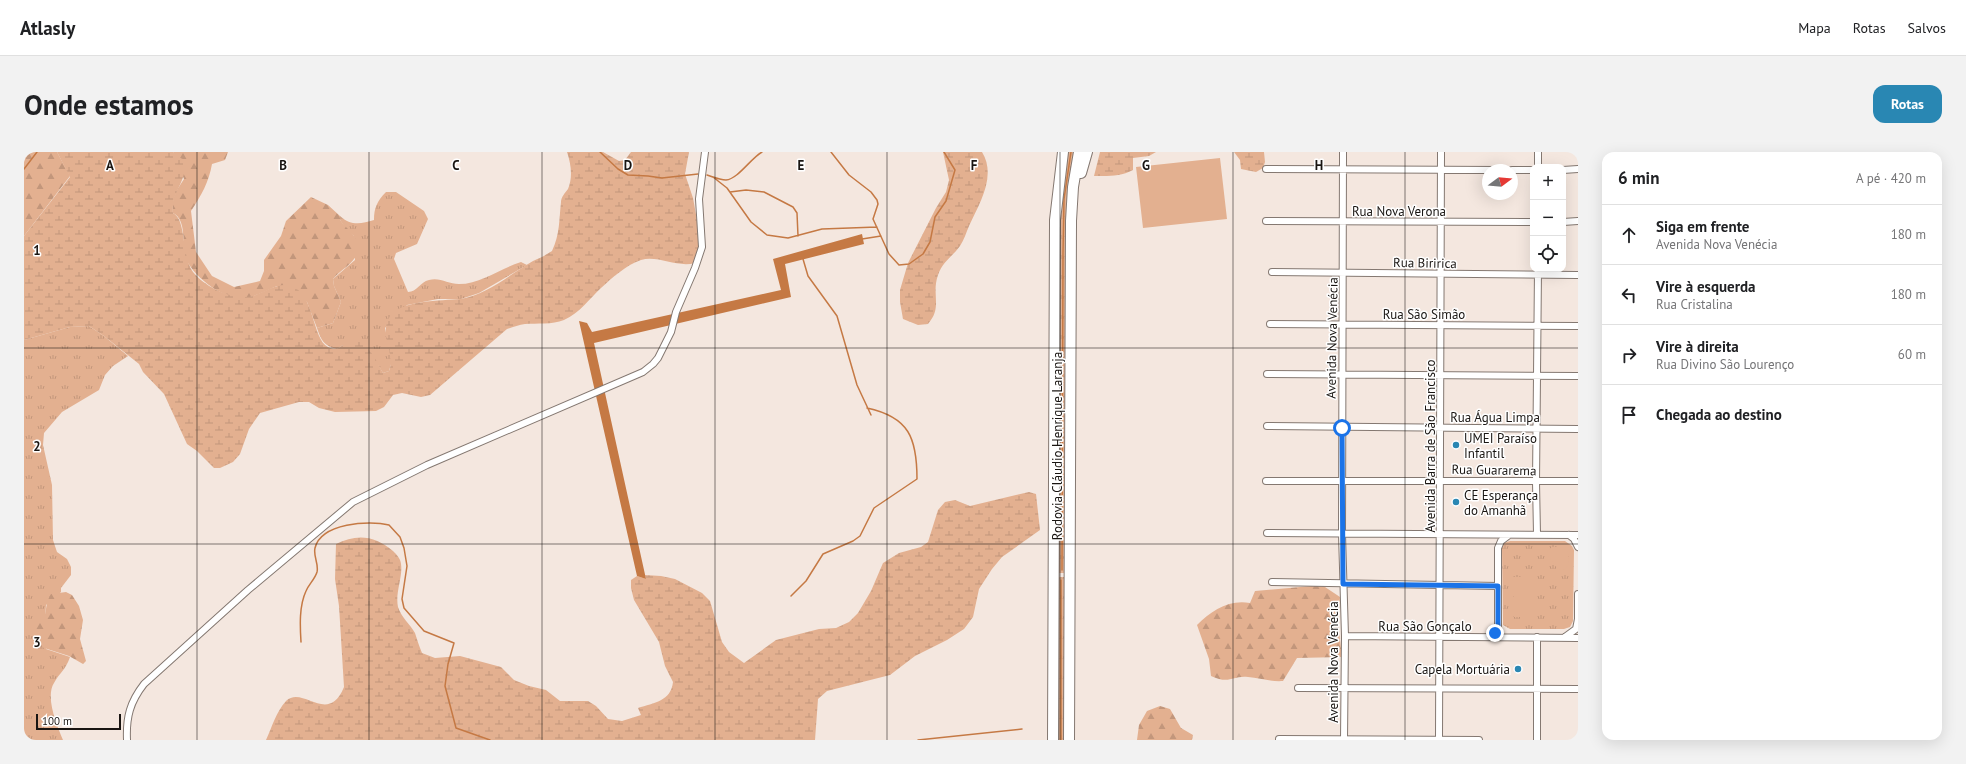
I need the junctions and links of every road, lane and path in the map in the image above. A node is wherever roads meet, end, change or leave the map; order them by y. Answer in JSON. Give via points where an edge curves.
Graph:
{"nodes":[{"id":1,"x":705,"y":152,"type":"edge"},
{"id":2,"x":1063,"y":152,"type":"edge"},
{"id":3,"x":1079,"y":152,"type":"edge"},
{"id":4,"x":1087,"y":152,"type":"edge"},
{"id":5,"x":1343,"y":152,"type":"edge"},
{"id":6,"x":1441,"y":152,"type":"edge"},
{"id":7,"x":1538,"y":152,"type":"edge"},
{"id":8,"x":1538,"y":164,"type":"edge"},
{"id":9,"x":1266,"y":169,"type":"dead end"},
{"id":10,"x":1441,"y":169,"type":"junction"},
{"id":11,"x":1578,"y":169,"type":"edge"},
{"id":12,"x":1343,"y":170,"type":"junction"},
{"id":13,"x":1482,"y":170,"type":"edge"},
{"id":14,"x":1518,"y":170,"type":"edge"},
{"id":15,"x":1530,"y":170,"type":"edge"},
{"id":16,"x":1566,"y":170,"type":"edge"},
{"id":17,"x":1266,"y":221,"type":"dead end"},
{"id":18,"x":1578,"y":221,"type":"edge"},
{"id":19,"x":1344,"y":222,"type":"junction"},
{"id":20,"x":1441,"y":222,"type":"junction"},
{"id":21,"x":1530,"y":222,"type":"edge"},
{"id":22,"x":1566,"y":222,"type":"edge"},
{"id":23,"x":1071,"y":238,"type":"junction"},
{"id":24,"x":1272,"y":272,"type":"dead end"},
{"id":25,"x":1538,"y":272,"type":"edge"},
{"id":26,"x":1344,"y":273,"type":"junction"},
{"id":27,"x":1441,"y":274,"type":"junction"},
{"id":28,"x":1578,"y":275,"type":"edge"},
{"id":29,"x":1270,"y":324,"type":"dead end"},
{"id":30,"x":1343,"y":325,"type":"junction"},
{"id":31,"x":1441,"y":325,"type":"junction"},
{"id":32,"x":1538,"y":325,"type":"junction"},
{"id":33,"x":1578,"y":326,"type":"edge"},
{"id":34,"x":1268,"y":374,"type":"dead end"},
{"id":35,"x":1342,"y":375,"type":"junction"},
{"id":36,"x":1440,"y":376,"type":"junction"},
{"id":37,"x":1538,"y":376,"type":"junction"},
{"id":38,"x":1578,"y":376,"type":"edge"},
{"id":39,"x":1267,"y":426,"type":"dead end"},
{"id":40,"x":1342,"y":428,"type":"junction"},
{"id":41,"x":1440,"y":428,"type":"junction"},
{"id":42,"x":1537,"y":428,"type":"junction"},
{"id":43,"x":1578,"y":428,"type":"edge"},
{"id":44,"x":1342,"y":480,"type":"junction"},
{"id":45,"x":1440,"y":480,"type":"junction"},
{"id":46,"x":1266,"y":481,"type":"dead end"},
{"id":47,"x":1578,"y":481,"type":"edge"},
{"id":48,"x":1536,"y":482,"type":"junction"},
{"id":49,"x":1267,"y":533,"type":"dead end"},
{"id":50,"x":1342,"y":534,"type":"junction"},
{"id":51,"x":1441,"y":534,"type":"junction"},
{"id":52,"x":1513,"y":534,"type":"junction"},
{"id":53,"x":1537,"y":534,"type":"junction"},
{"id":54,"x":1565,"y":534,"type":"junction"},
{"id":55,"x":1578,"y":535,"type":"edge"},
{"id":56,"x":1578,"y":547,"type":"edge"},
{"id":57,"x":1272,"y":582,"type":"dead end"},
{"id":58,"x":1343,"y":584,"type":"junction"},
{"id":59,"x":1440,"y":585,"type":"junction"},
{"id":60,"x":1498,"y":586,"type":"junction"},
{"id":61,"x":1578,"y":594,"type":"edge"},
{"id":62,"x":1578,"y":620,"type":"edge"},
{"id":63,"x":1498,"y":621,"type":"junction"},
{"id":64,"x":1345,"y":636,"type":"junction"},
{"id":65,"x":1440,"y":637,"type":"junction"},
{"id":66,"x":1486,"y":637,"type":"junction"},
{"id":67,"x":1510,"y":637,"type":"junction"},
{"id":68,"x":1537,"y":637,"type":"junction"},
{"id":69,"x":1562,"y":638,"type":"junction"},
{"id":70,"x":1578,"y":638,"type":"edge"},
{"id":71,"x":1298,"y":688,"type":"dead end"},
{"id":72,"x":1344,"y":688,"type":"junction"},
{"id":73,"x":1439,"y":688,"type":"junction"},
{"id":74,"x":1537,"y":688,"type":"junction"},
{"id":75,"x":1578,"y":688,"type":"edge"},
{"id":76,"x":1279,"y":739,"type":"edge"},
{"id":77,"x":127,"y":740,"type":"edge"},
{"id":78,"x":1053,"y":740,"type":"edge"},
{"id":79,"x":1069,"y":740,"type":"edge"},
{"id":80,"x":1344,"y":740,"type":"edge"},
{"id":81,"x":1439,"y":740,"type":"edge"},
{"id":82,"x":1479,"y":740,"type":"edge"},
{"id":83,"x":1537,"y":740,"type":"edge"}],
"edges":[{"from":1,"to":77,"type":"street","via":[[699,199],[702,247],[676,312],[671,332],[653,364],[643,372],[427,465],[353,502],[248,590],[144,684],[132,700],[127,718]]},
{"from":2,"to":78,"type":"main road","name":"Rodovia Cláudio Henrique Laranja","via":[[1055,220]]},
{"from":3,"to":23,"type":"main road","name":"Rodovia Cláudio Henrique Laranja","via":[[1073,192]]},
{"from":4,"to":23,"type":"main road","via":[[1076,195]]},
{"from":5,"to":12,"type":"street","name":"Avenida Nova Venécia"},
{"from":6,"to":10,"type":"street","name":"Avenida Barra de São Francisco"},
{"from":7,"to":8,"type":"street"},
{"from":9,"to":12,"type":"street"},
{"from":10,"to":12,"type":"street"},
{"from":10,"to":13,"type":"street"},
{"from":10,"to":20,"type":"street","name":"Avenida Barra de São Francisco"},
{"from":11,"to":16,"type":"street"},
{"from":12,"to":19,"type":"street","name":"Avenida Nova Venécia"},
{"from":14,"to":15,"type":"street"},
{"from":17,"to":19,"type":"street","name":"Rua Nova Verona"},
{"from":18,"to":22,"type":"street"},
{"from":19,"to":20,"type":"street","name":"Rua Nova Verona"},
{"from":19,"to":26,"type":"street","name":"Avenida Nova Venécia"},
{"from":20,"to":21,"type":"street","name":"Rua Nova Verona"},
{"from":20,"to":27,"type":"street","name":"Avenida Barra de São Francisco"},
{"from":23,"to":79,"type":"main road","name":"Rodovia Cláudio Henrique Laranja"},
{"from":24,"to":26,"type":"street","name":"Rua Biririca"},
{"from":25,"to":27,"type":"street","name":"Rua Biririca"},
{"from":25,"to":28,"type":"street","name":"Rua Biririca"},
{"from":25,"to":32,"type":"street"},
{"from":26,"to":27,"type":"street","name":"Rua Biririca"},
{"from":26,"to":30,"type":"street","name":"Avenida Nova Venécia"},
{"from":27,"to":31,"type":"street","name":"Avenida Barra de São Francisco"},
{"from":29,"to":30,"type":"street","name":"Rua São Simão"},
{"from":30,"to":31,"type":"street","name":"Rua São Simão"},
{"from":30,"to":35,"type":"street","name":"Avenida Nova Venécia"},
{"from":31,"to":32,"type":"street","name":"Rua São Simão"},
{"from":31,"to":36,"type":"street","name":"Avenida Barra de São Francisco"},
{"from":32,"to":33,"type":"street","name":"Rua São Simão"},
{"from":32,"to":37,"type":"street"},
{"from":34,"to":35,"type":"street"},
{"from":35,"to":36,"type":"street"},
{"from":35,"to":40,"type":"street","name":"Avenida Nova Venécia"},
{"from":36,"to":37,"type":"street"},
{"from":36,"to":41,"type":"street","name":"Avenida Barra de São Francisco"},
{"from":37,"to":38,"type":"street"},
{"from":37,"to":42,"type":"street"},
{"from":39,"to":40,"type":"street","name":"Rua Água Limpa"},
{"from":40,"to":41,"type":"street","name":"Rua Água Limpa"},
{"from":40,"to":44,"type":"street","name":"Avenida Nova Venécia"},
{"from":41,"to":42,"type":"street","name":"Rua Água Limpa"},
{"from":41,"to":45,"type":"street","name":"Avenida Barra de São Francisco"},
{"from":42,"to":43,"type":"street","name":"Rua Água Limpa"},
{"from":42,"to":48,"type":"street"},
{"from":44,"to":45,"type":"street","name":"Rua Guararema"},
{"from":44,"to":46,"type":"street","name":"Rua Guararema"},
{"from":44,"to":50,"type":"street","name":"Avenida Nova Venécia"},
{"from":45,"to":48,"type":"street","name":"Rua Guararema"},
{"from":45,"to":51,"type":"street","name":"Avenida Barra de São Francisco"},
{"from":47,"to":48,"type":"street","name":"Rua Guararema"},
{"from":48,"to":53,"type":"street"},
{"from":49,"to":50,"type":"street"},
{"from":50,"to":51,"type":"street"},
{"from":50,"to":58,"type":"street","name":"Avenida Nova Venécia"},
{"from":51,"to":52,"type":"street"},
{"from":51,"to":59,"type":"street","name":"Avenida Barra de São Francisco"},
{"from":52,"to":53,"type":"street"},
{"from":52,"to":60,"type":"street","via":[[1504,538],[1500,544]]},
{"from":53,"to":54,"type":"street"},
{"from":54,"to":55,"type":"street"},
{"from":54,"to":56,"type":"street","via":[[1574,539]]},
{"from":57,"to":58,"type":"street"},
{"from":58,"to":59,"type":"street"},
{"from":58,"to":64,"type":"street","name":"Avenida Nova Venécia"},
{"from":59,"to":60,"type":"street"},
{"from":59,"to":65,"type":"street","name":"Avenida Barra de São Francisco"},
{"from":60,"to":63,"type":"street"},
{"from":61,"to":62,"type":"street"},
{"from":62,"to":69,"type":"street","via":[[1574,632]]},
{"from":63,"to":66,"type":"street","via":[[1497,631]]},
{"from":63,"to":67,"type":"street","via":[[1500,631]]},
{"from":64,"to":65,"type":"street","name":"Rua São Gonçalo"},
{"from":64,"to":72,"type":"street","name":"Avenida Nova Venécia"},
{"from":65,"to":66,"type":"street","name":"Rua São Gonçalo"},
{"from":65,"to":73,"type":"street","name":"Avenida Barra de São Francisco"},
{"from":66,"to":67,"type":"street","name":"Rua São Gonçalo"},
{"from":67,"to":68,"type":"street","name":"Rua São Gonçalo"},
{"from":68,"to":69,"type":"street","name":"Rua São Gonçalo"},
{"from":68,"to":74,"type":"street"},
{"from":69,"to":70,"type":"street","name":"Rua São Gonçalo"},
{"from":71,"to":72,"type":"street"},
{"from":72,"to":73,"type":"street"},
{"from":72,"to":80,"type":"street","name":"Avenida Nova Venécia"},
{"from":73,"to":74,"type":"street"},
{"from":73,"to":81,"type":"street","name":"Avenida Barra de São Francisco"},
{"from":74,"to":75,"type":"street"},
{"from":74,"to":83,"type":"street"},
{"from":76,"to":80,"type":"street"},
{"from":80,"to":81,"type":"street"},
{"from":81,"to":82,"type":"street"}]}
